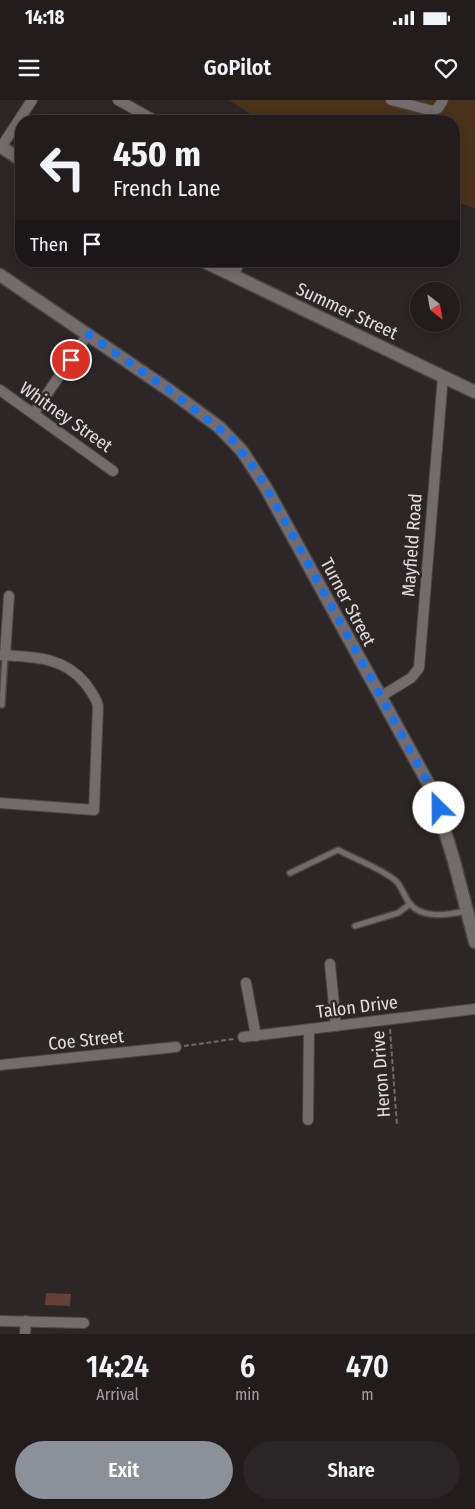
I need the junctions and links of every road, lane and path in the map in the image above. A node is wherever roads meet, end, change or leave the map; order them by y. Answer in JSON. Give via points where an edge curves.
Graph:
{"nodes":[{"id":1,"x":32,"y":100,"type":"edge"},
{"id":2,"x":118,"y":100,"type":"edge"},
{"id":3,"x":391,"y":100,"type":"edge"},
{"id":4,"x":443,"y":100,"type":"edge"},
{"id":5,"x":22,"y":115,"type":"edge"},
{"id":6,"x":145,"y":115,"type":"edge"},
{"id":7,"x":15,"y":125,"type":"edge"},
{"id":8,"x":0,"y":147,"type":"edge"},
{"id":9,"x":15,"y":156,"type":"edge"},
{"id":10,"x":215,"y":267,"type":"edge"},
{"id":11,"x":237,"y":267,"type":"edge"},
{"id":12,"x":0,"y":275,"type":"edge"},
{"id":13,"x":233,"y":276,"type":"junction"},
{"id":14,"x":88,"y":334,"type":"junction"},
{"id":15,"x":443,"y":376,"type":"junction"},
{"id":16,"x":0,"y":390,"type":"edge"},
{"id":17,"x":475,"y":392,"type":"edge"},
{"id":18,"x":34,"y":412,"type":"junction"},
{"id":19,"x":113,"y":471,"type":"dead end"},
{"id":20,"x":9,"y":596,"type":"dead end"},
{"id":21,"x":2,"y":656,"type":"edge"},
{"id":22,"x":380,"y":697,"type":"junction"},
{"id":23,"x":2,"y":705,"type":"dead end"},
{"id":24,"x":0,"y":803,"type":"edge"},
{"id":25,"x":290,"y":873,"type":"dead end"},
{"id":26,"x":410,"y":904,"type":"junction"},
{"id":27,"x":466,"y":911,"type":"junction"},
{"id":28,"x":355,"y":926,"type":"dead end"},
{"id":29,"x":475,"y":942,"type":"edge"},
{"id":30,"x":330,"y":964,"type":"dead end"},
{"id":31,"x":246,"y":983,"type":"dead end"},
{"id":32,"x":475,"y":1009,"type":"edge"},
{"id":33,"x":390,"y":1020,"type":"junction"},
{"id":34,"x":336,"y":1026,"type":"junction"},
{"id":35,"x":309,"y":1030,"type":"junction"},
{"id":36,"x":256,"y":1036,"type":"junction"},
{"id":37,"x":244,"y":1038,"type":"joint"},
{"id":38,"x":176,"y":1047,"type":"joint"},
{"id":39,"x":0,"y":1066,"type":"edge"},
{"id":40,"x":308,"y":1120,"type":"dead end"},
{"id":41,"x":397,"y":1126,"type":"dead end"},
{"id":42,"x":0,"y":1321,"type":"edge"},
{"id":43,"x":26,"y":1321,"type":"junction"},
{"id":44,"x":84,"y":1323,"type":"dead end"},
{"id":45,"x":25,"y":1334,"type":"edge"}],
"edges":[{"from":1,"to":5,"type":"street"},
{"from":2,"to":6,"type":"street"},
{"from":3,"to":4,"type":"street","via":[[433,111]]},
{"from":7,"to":8,"type":"street"},
{"from":8,"to":9,"type":"main road"},
{"from":10,"to":13,"type":"main road","name":"Summer Street"},
{"from":11,"to":13,"type":"street"},
{"from":12,"to":14,"type":"main road","name":"Turner Street"},
{"from":13,"to":15,"type":"main road","name":"Summer Street"},
{"from":14,"to":18,"type":"street"},
{"from":14,"to":22,"type":"main road","name":"Turner Street","via":[[219,427],[242,451],[266,488]]},
{"from":15,"to":17,"type":"main road","name":"Summer Street"},
{"from":15,"to":22,"type":"street","name":"Mayfield Road","via":[[419,668],[411,678]]},
{"from":16,"to":18,"type":"street","name":"Whitney Street"},
{"from":18,"to":19,"type":"street","name":"Whitney Street"},
{"from":20,"to":21,"type":"street"},
{"from":21,"to":23,"type":"lane"},
{"from":21,"to":24,"type":"street","via":[[58,662],[82,680],[98,706],[98,729],[94,810]]},
{"from":22,"to":27,"type":"main road","name":"Turner Street","via":[[433,792]]},
{"from":25,"to":26,"type":"lane","via":[[338,850],[397,882]]},
{"from":26,"to":27,"type":"lane","via":[[431,914]]},
{"from":26,"to":28,"type":"lane","via":[[398,913]]},
{"from":27,"to":29,"type":"main road","name":"Turner Street"},
{"from":30,"to":34,"type":"street"},
{"from":31,"to":36,"type":"street"},
{"from":32,"to":33,"type":"street","name":"Talon Drive"},
{"from":33,"to":34,"type":"street","name":"Talon Drive"},
{"from":33,"to":41,"type":"path","name":"Heron Drive"},
{"from":34,"to":35,"type":"street","name":"Talon Drive"},
{"from":35,"to":36,"type":"street","name":"Talon Drive"},
{"from":35,"to":40,"type":"street"},
{"from":36,"to":37,"type":"street","name":"Talon Drive"},
{"from":37,"to":38,"type":"path"},
{"from":38,"to":39,"type":"street","name":"Coe Street"},
{"from":42,"to":43,"type":"street"},
{"from":43,"to":44,"type":"street"},
{"from":43,"to":45,"type":"street"}]}
